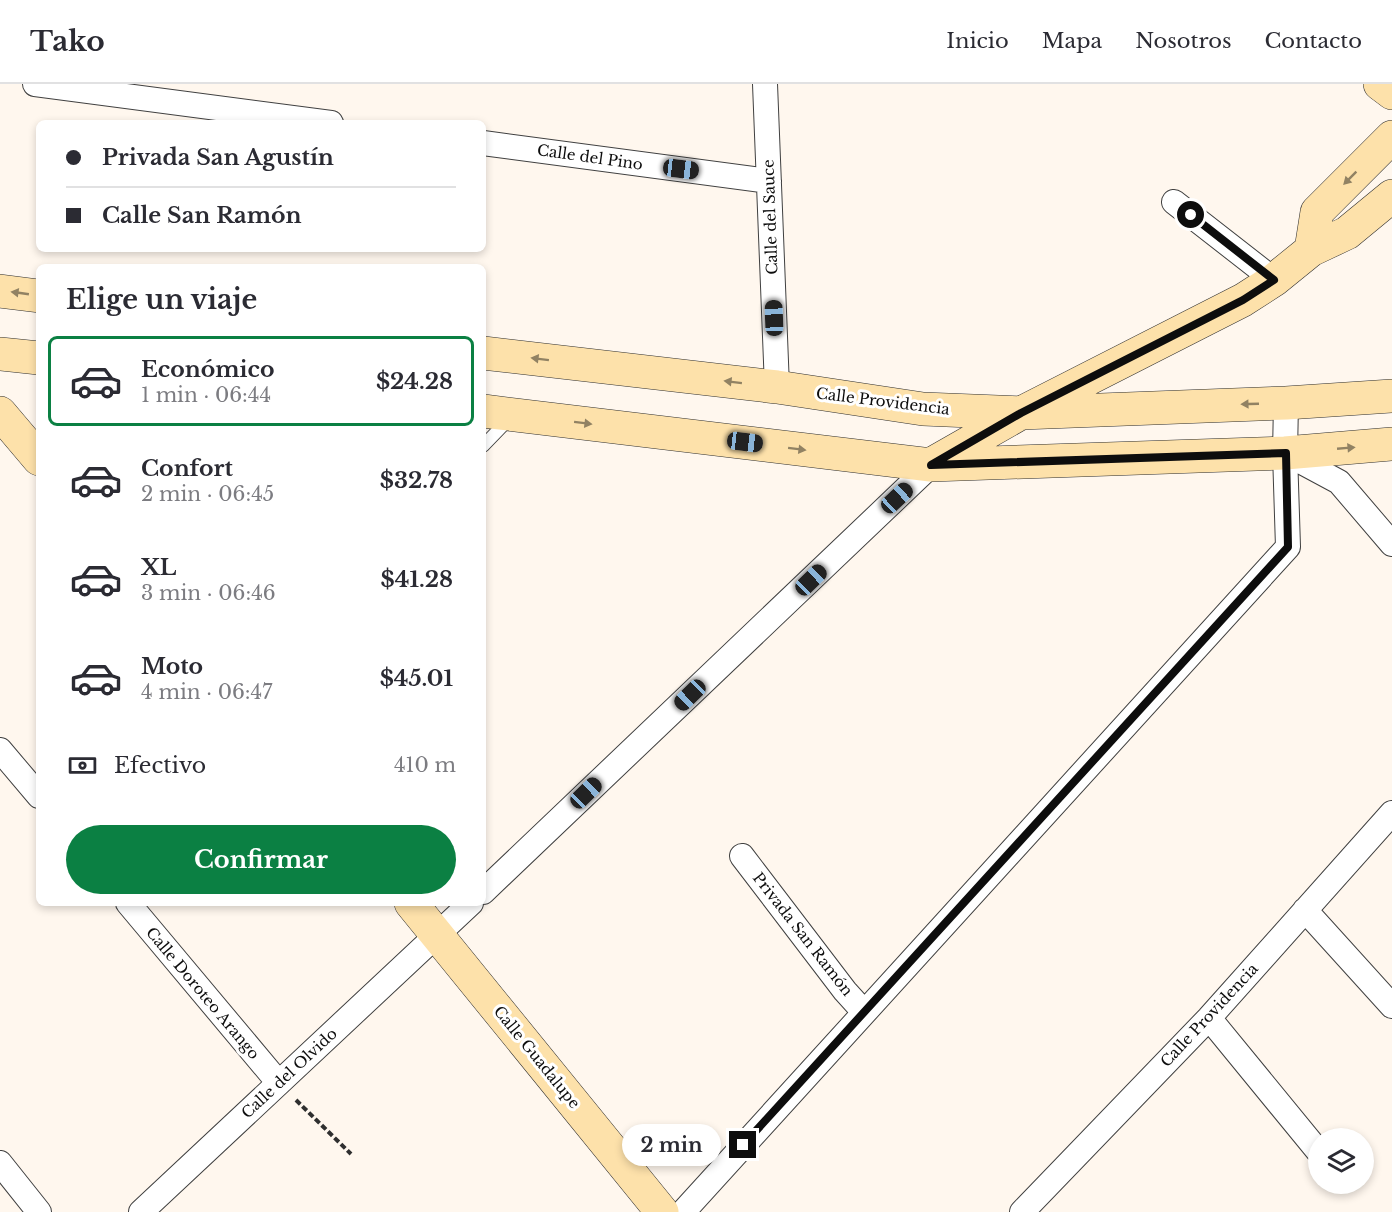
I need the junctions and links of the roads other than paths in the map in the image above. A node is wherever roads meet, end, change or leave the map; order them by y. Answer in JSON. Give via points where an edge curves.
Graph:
{"nodes":[{"id":1,"x":35,"y":84,"type":"edge"},
{"id":2,"x":765,"y":84,"type":"edge"},
{"id":3,"x":1380,"y":84,"type":"edge"},
{"id":4,"x":1392,"y":93,"type":"edge"},
{"id":5,"x":308,"y":120,"type":"edge"},
{"id":6,"x":1392,"y":137,"type":"edge"},
{"id":7,"x":486,"y":143,"type":"edge"},
{"id":8,"x":769,"y":181,"type":"junction"},
{"id":9,"x":1392,"y":196,"type":"edge"},
{"id":10,"x":1174,"y":202,"type":"dead end"},
{"id":11,"x":1311,"y":250,"type":"junction"},
{"id":12,"x":1274,"y":280,"type":"junction"},
{"id":13,"x":0,"y":291,"type":"edge"},
{"id":14,"x":36,"y":296,"type":"edge"},
{"id":15,"x":486,"y":353,"type":"edge"},
{"id":16,"x":0,"y":354,"type":"edge"},
{"id":17,"x":36,"y":358,"type":"edge"},
{"id":18,"x":777,"y":387,"type":"junction"},
{"id":19,"x":1392,"y":396,"type":"edge"},
{"id":20,"x":1286,"y":403,"type":"junction"},
{"id":21,"x":0,"y":412,"type":"edge"},
{"id":22,"x":498,"y":413,"type":"edge"},
{"id":23,"x":1021,"y":413,"type":"junction"},
{"id":24,"x":486,"y":439,"type":"edge"},
{"id":25,"x":1392,"y":444,"type":"edge"},
{"id":26,"x":1286,"y":453,"type":"junction"},
{"id":27,"x":36,"y":455,"type":"edge"},
{"id":28,"x":931,"y":465,"type":"junction"},
{"id":29,"x":1392,"y":544,"type":"edge"},
{"id":30,"x":0,"y":750,"type":"edge"},
{"id":31,"x":36,"y":792,"type":"edge"},
{"id":32,"x":1392,"y":813,"type":"edge"},
{"id":33,"x":742,"y":856,"type":"dead end"},
{"id":34,"x":486,"y":889,"type":"edge"},
{"id":35,"x":131,"y":906,"type":"edge"},
{"id":36,"x":414,"y":906,"type":"edge"},
{"id":37,"x":468,"y":906,"type":"edge"},
{"id":38,"x":1305,"y":910,"type":"junction"},
{"id":39,"x":438,"y":935,"type":"junction"},
{"id":40,"x":1392,"y":1006,"type":"edge"},
{"id":41,"x":864,"y":1012,"type":"junction"},
{"id":42,"x":1209,"y":1018,"type":"junction"},
{"id":43,"x":278,"y":1082,"type":"junction"},
{"id":44,"x":1308,"y":1139,"type":"edge"},
{"id":45,"x":0,"y":1163,"type":"edge"},
{"id":46,"x":39,"y":1212,"type":"edge"},
{"id":47,"x":141,"y":1212,"type":"edge"},
{"id":48,"x":662,"y":1212,"type":"edge"},
{"id":49,"x":683,"y":1212,"type":"edge"},
{"id":50,"x":1022,"y":1212,"type":"edge"}],
"edges":[{"from":1,"to":5,"type":"street"},
{"from":2,"to":8,"type":"street","name":"Calle del Sauce"},
{"from":3,"to":4,"type":"main road"},
{"from":6,"to":11,"type":"main road","one_way":true,"via":[[1317,212]]},
{"from":7,"to":8,"type":"street","name":"Calle del Pino"},
{"from":8,"to":18,"type":"street","name":"Calle del Sauce"},
{"from":9,"to":11,"type":"main road","via":[[1347,233]]},
{"from":10,"to":12,"type":"street"},
{"from":11,"to":12,"type":"main road"},
{"from":12,"to":23,"type":"main road","via":[[1243,300]]},
{"from":14,"to":13,"type":"main road","one_way":true},
{"from":18,"to":15,"type":"main road","name":"Calle Providencia","one_way":true},
{"from":16,"to":17,"type":"main road"},
{"from":18,"to":23,"type":"main road","name":"Calle Providencia","via":[[923,409]]},
{"from":19,"to":20,"type":"main road","name":"Calle Providencia"},
{"from":20,"to":23,"type":"main road","name":"Calle Providencia","one_way":true},
{"from":20,"to":26,"type":"street"},
{"from":21,"to":27,"type":"main road"},
{"from":22,"to":24,"type":"lane"},
{"from":22,"to":28,"type":"main road","one_way":true},
{"from":23,"to":28,"type":"main road"},
{"from":26,"to":25,"type":"main road","one_way":true},
{"from":26,"to":28,"type":"main road"},
{"from":26,"to":29,"type":"street","via":[[1339,482]]},
{"from":26,"to":41,"type":"street","via":[[1288,547]]},
{"from":28,"to":34,"type":"street"},
{"from":30,"to":31,"type":"street"},
{"from":32,"to":38,"type":"street","name":"Calle Providencia"},
{"from":33,"to":41,"type":"street","name":"Privada San Ramón"},
{"from":35,"to":43,"type":"street","name":"Calle Doroteo Arango"},
{"from":36,"to":39,"type":"main road","name":"Calle Guadalupe"},
{"from":37,"to":39,"type":"street","name":"Calle del Olvido"},
{"from":38,"to":40,"type":"street"},
{"from":38,"to":42,"type":"street","name":"Calle Providencia"},
{"from":39,"to":43,"type":"street","name":"Calle del Olvido"},
{"from":39,"to":48,"type":"main road","name":"Calle Guadalupe"},
{"from":41,"to":49,"type":"street"},
{"from":42,"to":44,"type":"street"},
{"from":42,"to":50,"type":"street","name":"Calle Providencia"},
{"from":43,"to":47,"type":"street","name":"Calle del Olvido"},
{"from":45,"to":46,"type":"street"}]}
